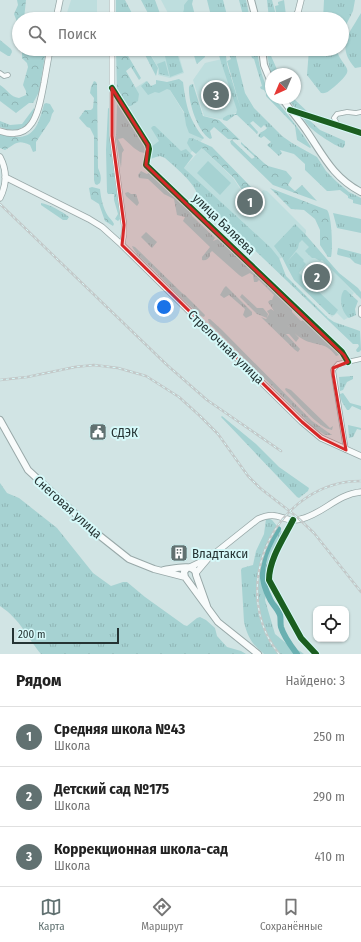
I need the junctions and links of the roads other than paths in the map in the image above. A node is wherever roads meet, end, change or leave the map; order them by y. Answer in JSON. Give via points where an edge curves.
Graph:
{"nodes":[{"id":1,"x":60,"y":0,"type":"edge"},
{"id":2,"x":112,"y":0,"type":"edge"},
{"id":3,"x":251,"y":0,"type":"edge"},
{"id":4,"x":300,"y":0,"type":"edge"},
{"id":5,"x":57,"y":12,"type":"edge"},
{"id":6,"x":112,"y":12,"type":"edge"},
{"id":7,"x":254,"y":12,"type":"edge"},
{"id":8,"x":298,"y":12,"type":"edge"},
{"id":9,"x":49,"y":56,"type":"edge"},
{"id":10,"x":112,"y":56,"type":"edge"},
{"id":11,"x":263,"y":56,"type":"edge"},
{"id":12,"x":265,"y":68,"type":"edge"},
{"id":13,"x":0,"y":73,"type":"edge"},
{"id":14,"x":8,"y":75,"type":"dead end"},
{"id":15,"x":112,"y":88,"type":"junction"},
{"id":16,"x":286,"y":104,"type":"edge"},
{"id":17,"x":290,"y":110,"type":"junction"},
{"id":18,"x":361,"y":112,"type":"edge"},
{"id":19,"x":338,"y":126,"type":"junction"},
{"id":20,"x":0,"y":131,"type":"edge"},
{"id":21,"x":361,"y":132,"type":"edge"},
{"id":22,"x":0,"y":157,"type":"edge"},
{"id":23,"x":5,"y":177,"type":"junction"},
{"id":24,"x":361,"y":192,"type":"edge"},
{"id":25,"x":0,"y":198,"type":"edge"},
{"id":26,"x":122,"y":245,"type":"junction"},
{"id":27,"x":361,"y":308,"type":"edge"},
{"id":28,"x":361,"y":315,"type":"edge"},
{"id":29,"x":361,"y":359,"type":"edge"},
{"id":30,"x":348,"y":362,"type":"junction"},
{"id":31,"x":0,"y":420,"type":"edge"},
{"id":32,"x":346,"y":450,"type":"junction"},
{"id":33,"x":361,"y":456,"type":"edge"},
{"id":34,"x":361,"y":492,"type":"edge"},
{"id":35,"x":293,"y":520,"type":"junction"},
{"id":36,"x":209,"y":558,"type":"junction"},
{"id":37,"x":189,"y":567,"type":"junction"},
{"id":38,"x":158,"y":570,"type":"junction"},
{"id":39,"x":196,"y":574,"type":"junction"},
{"id":40,"x":186,"y":578,"type":"junction"},
{"id":41,"x":209,"y":612,"type":"junction"},
{"id":42,"x":258,"y":654,"type":"edge"},
{"id":43,"x":316,"y":654,"type":"edge"}],
"edges":[{"from":1,"to":5,"type":"main road"},
{"from":2,"to":6,"type":"street"},
{"from":3,"to":7,"type":"main road"},
{"from":4,"to":8,"type":"main road"},
{"from":9,"to":20,"type":"main road","via":[[33,122],[26,130],[18,133]]},
{"from":10,"to":15,"type":"street"},
{"from":11,"to":12,"type":"main road"},
{"from":13,"to":14,"type":"street"},
{"from":15,"to":26,"type":"street","via":[[112,136],[124,225]]},
{"from":15,"to":30,"type":"street","name":"улица Баляева","via":[[148,145],[146,165],[342,352]]},
{"from":16,"to":17,"type":"main road"},
{"from":17,"to":19,"type":"street"},
{"from":17,"to":24,"type":"main road","via":[[336,174]]},
{"from":18,"to":19,"type":"street","via":[[337,114],[334,118]]},
{"from":19,"to":21,"type":"street"},
{"from":22,"to":23,"type":"main road"},
{"from":23,"to":25,"type":"main road","via":[[4,190]]},
{"from":23,"to":26,"type":"main road","name":"Стрелочная улица","via":[[89,219]]},
{"from":26,"to":32,"type":"main road","name":"Стрелочная улица","via":[[302,422],[321,438]]},
{"from":27,"to":28,"type":"street"},
{"from":29,"to":30,"type":"street"},
{"from":30,"to":32,"type":"street","via":[[338,364],[332,374]]},
{"from":31,"to":38,"type":"main road","name":"Снеговая улица","via":[[24,466],[39,482],[122,555]]},
{"from":32,"to":33,"type":"main road","name":"Стрелочная улица"},
{"from":34,"to":35,"type":"main road","via":[[347,495],[300,520]]},
{"from":35,"to":36,"type":"main road","via":[[276,515],[258,519]]},
{"from":35,"to":43,"type":"street","via":[[275,555],[269,580],[301,638]]},
{"from":36,"to":37,"type":"main road"},
{"from":36,"to":39,"type":"main road"},
{"from":37,"to":38,"type":"main road","name":"Снеговая улица"},
{"from":37,"to":39,"type":"main road","via":[[194,568]]},
{"from":37,"to":40,"type":"main road","via":[[184,572]]},
{"from":38,"to":40,"type":"main road","name":"Снеговая улица"},
{"from":39,"to":40,"type":"main road","via":[[192,580]]},
{"from":39,"to":41,"type":"main road"},
{"from":40,"to":41,"type":"main road"},
{"from":41,"to":42,"type":"main road","via":[[219,624]]}]}
